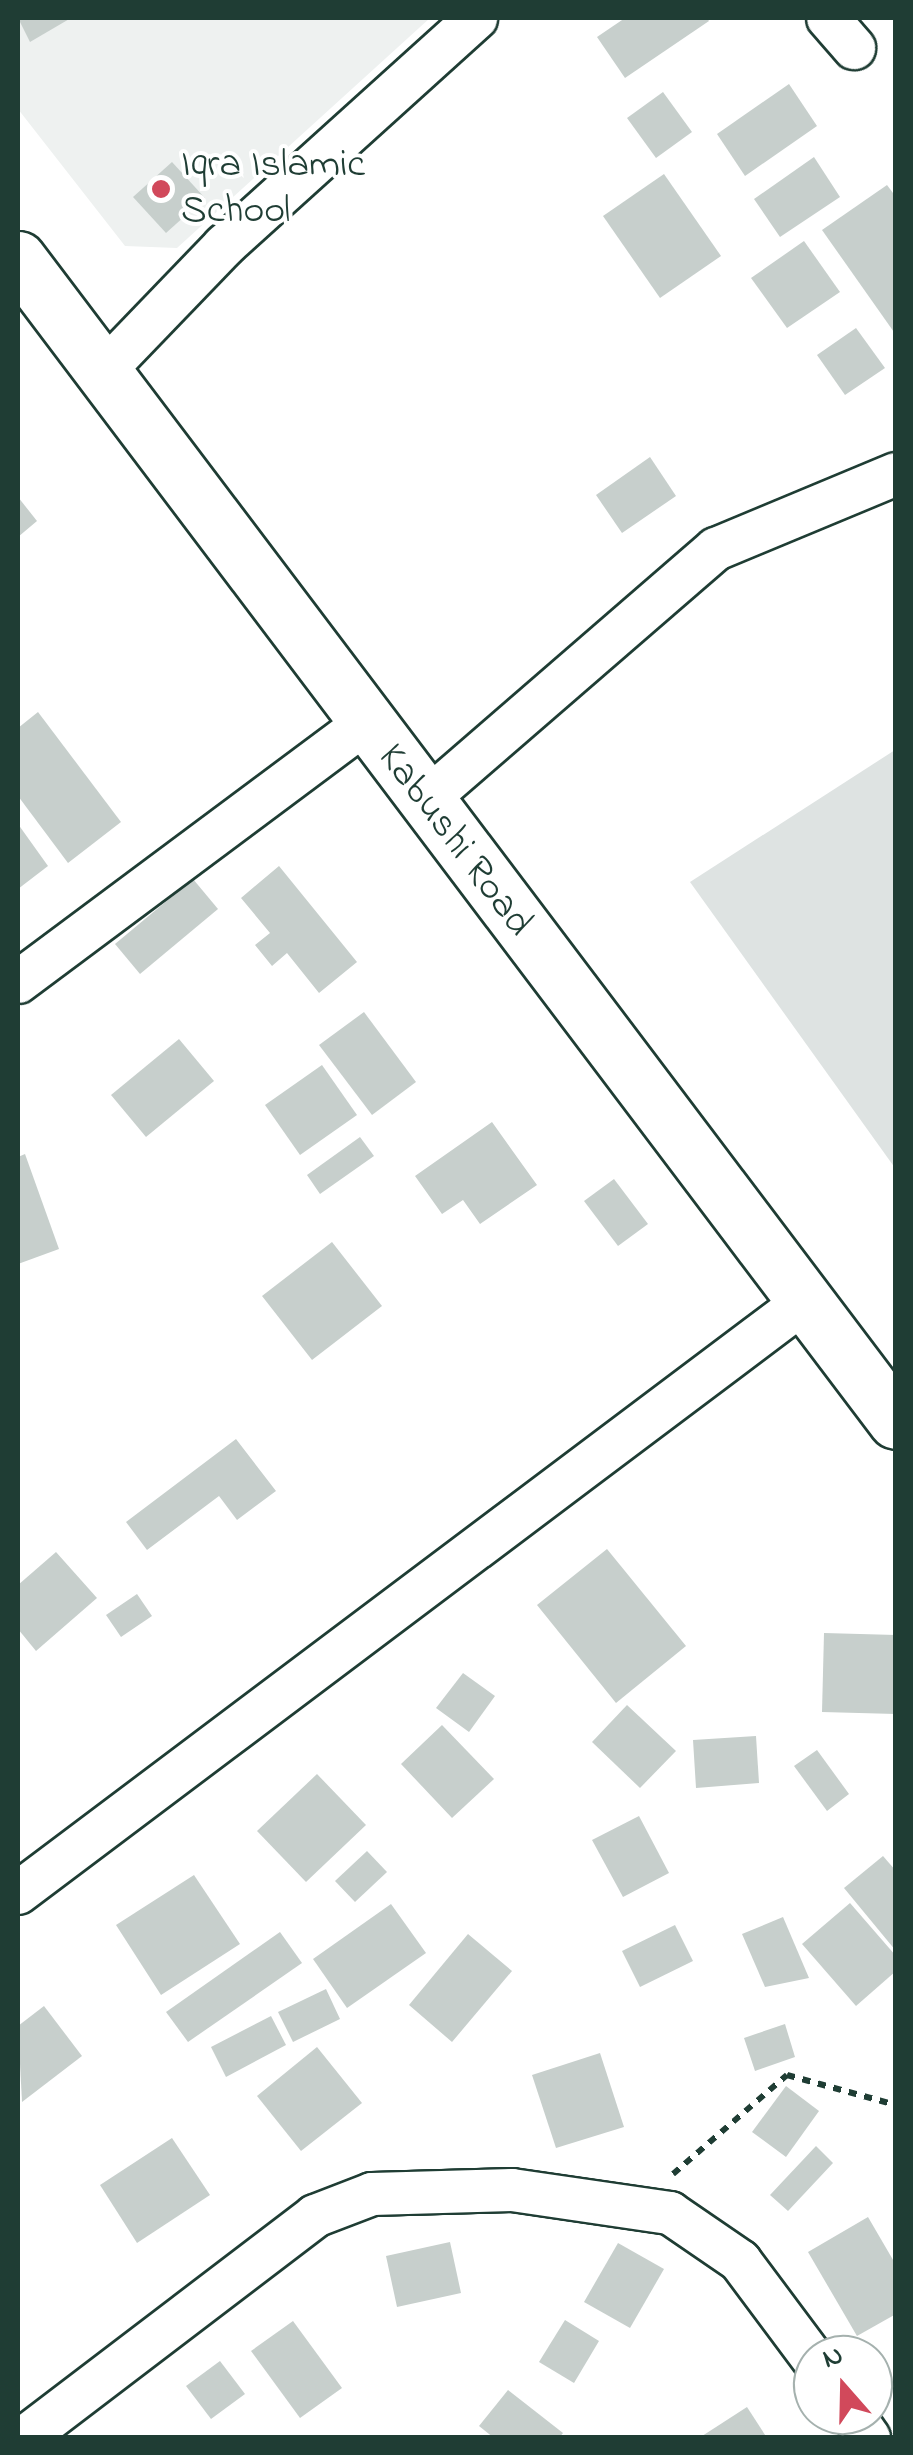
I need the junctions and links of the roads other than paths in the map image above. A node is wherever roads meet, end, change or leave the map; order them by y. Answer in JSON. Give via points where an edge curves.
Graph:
{"nodes":[{"id":1,"x":476,"y":18,"type":"edge"},
{"id":2,"x":18,"y":259,"type":"edge"},
{"id":3,"x":100,"y":374,"type":"junction"},
{"id":4,"x":896,"y":474,"type":"edge"},
{"id":5,"x":364,"y":724,"type":"junction"},
{"id":6,"x":425,"y":801,"type":"junction"},
{"id":7,"x":18,"y":982,"type":"edge"},
{"id":8,"x":804,"y":1302,"type":"junction"},
{"id":9,"x":890,"y":1404,"type":"edge"},
{"id":10,"x":18,"y":1893,"type":"edge"},
{"id":11,"x":795,"y":2335,"type":"edge"},
{"id":12,"x":24,"y":2438,"type":"edge"}],
"edges":[{"from":1,"to":3,"type":"street","via":[[224,246]]},
{"from":2,"to":3,"type":"main road","name":"Kabushi Road"},
{"from":3,"to":5,"type":"main road","name":"Kabushi Road"},
{"from":4,"to":6,"type":"street","via":[[716,549]]},
{"from":5,"to":6,"type":"main road","name":"Kabushi Road"},
{"from":5,"to":7,"type":"street"},
{"from":6,"to":8,"type":"main road","name":"Kabushi Road"},
{"from":8,"to":9,"type":"main road","name":"Kabushi Road"},
{"from":8,"to":10,"type":"street"},
{"from":11,"to":12,"type":"street","via":[[740,2261],[700,2230],[638,2205],[512,2190],[344,2200]]}]}
